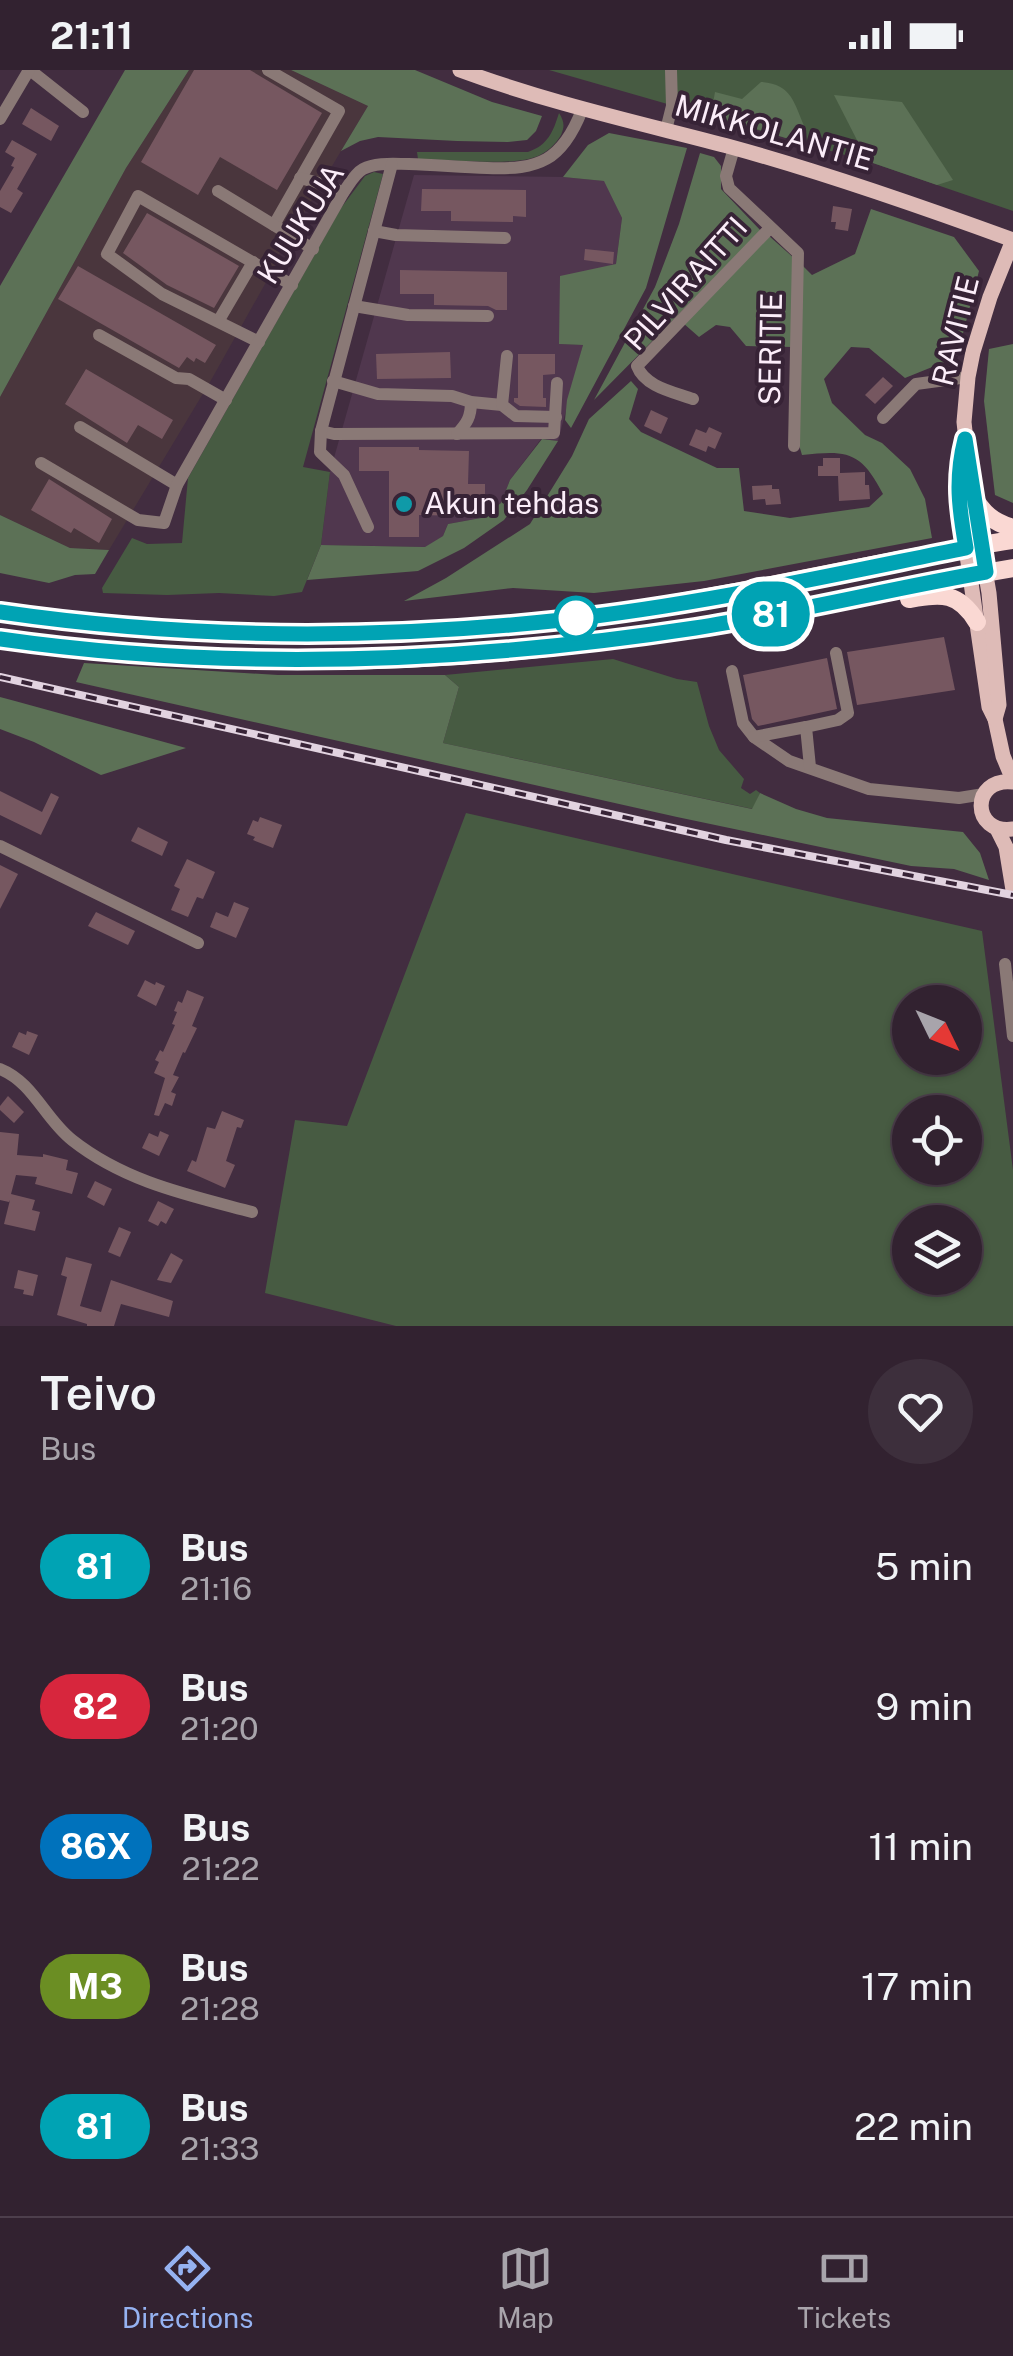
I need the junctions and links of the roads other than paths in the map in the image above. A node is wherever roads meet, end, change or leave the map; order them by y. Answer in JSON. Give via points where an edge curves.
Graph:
{"nodes":[{"id":1,"x":30,"y":70,"type":"edge"},
{"id":2,"x":268,"y":70,"type":"edge"},
{"id":3,"x":460,"y":70,"type":"edge"},
{"id":4,"x":671,"y":70,"type":"edge"},
{"id":5,"x":582,"y":110,"type":"junction"},
{"id":6,"x":83,"y":112,"type":"dead end"},
{"id":7,"x":0,"y":119,"type":"edge"},
{"id":8,"x":666,"y":130,"type":"junction"},
{"id":9,"x":734,"y":148,"type":"junction"},
{"id":10,"x":392,"y":164,"type":"junction"},
{"id":11,"x":300,"y":178,"type":"junction"},
{"id":12,"x":218,"y":190,"type":"dead end"},
{"id":13,"x":344,"y":193,"type":"junction"},
{"id":14,"x":274,"y":225,"type":"junction"},
{"id":15,"x":770,"y":228,"type":"junction"},
{"id":16,"x":374,"y":230,"type":"junction"},
{"id":17,"x":505,"y":238,"type":"dead end"},
{"id":18,"x":1013,"y":240,"type":"edge"},
{"id":19,"x":313,"y":249,"type":"junction"},
{"id":20,"x":253,"y":262,"type":"junction"},
{"id":21,"x":292,"y":285,"type":"junction"},
{"id":22,"x":354,"y":306,"type":"junction"},
{"id":23,"x":488,"y":316,"type":"dead end"},
{"id":24,"x":219,"y":320,"type":"junction"},
{"id":25,"x":98,"y":335,"type":"dead end"},
{"id":26,"x":259,"y":342,"type":"junction"},
{"id":27,"x":507,"y":356,"type":"dead end"},
{"id":28,"x":968,"y":377,"type":"junction"},
{"id":29,"x":334,"y":381,"type":"junction"},
{"id":30,"x":557,"y":383,"type":"dead end"},
{"id":31,"x":226,"y":400,"type":"junction"},
{"id":32,"x":693,"y":400,"type":"dead end"},
{"id":33,"x":471,"y":402,"type":"junction"},
{"id":34,"x":502,"y":405,"type":"junction"},
{"id":35,"x":556,"y":417,"type":"junction"},
{"id":36,"x":884,"y":418,"type":"dead end"},
{"id":37,"x":80,"y":427,"type":"dead end"},
{"id":38,"x":321,"y":431,"type":"junction"},
{"id":39,"x":457,"y":434,"type":"junction"},
{"id":40,"x":965,"y":439,"type":"junction"},
{"id":41,"x":794,"y":446,"type":"dead end"},
{"id":42,"x":40,"y":463,"type":"dead end"},
{"id":43,"x":178,"y":484,"type":"junction"},
{"id":44,"x":972,"y":495,"type":"junction"},
{"id":45,"x":368,"y":527,"type":"dead end"},
{"id":46,"x":1013,"y":528,"type":"edge"},
{"id":47,"x":1013,"y":540,"type":"edge"},
{"id":48,"x":974,"y":547,"type":"junction"},
{"id":49,"x":1013,"y":568,"type":"edge"},
{"id":50,"x":978,"y":574,"type":"junction"},
{"id":51,"x":830,"y":602,"type":"junction"},
{"id":52,"x":0,"y":612,"type":"edge"},
{"id":53,"x":977,"y":622,"type":"junction"},
{"id":54,"x":0,"y":639,"type":"edge"},
{"id":55,"x":836,"y":653,"type":"dead end"},
{"id":56,"x":732,"y":671,"type":"dead end"},
{"id":57,"x":995,"y":719,"type":"junction"},
{"id":58,"x":806,"y":727,"type":"junction"},
{"id":59,"x":754,"y":737,"type":"junction"},
{"id":60,"x":1003,"y":756,"type":"junction"},
{"id":61,"x":810,"y":768,"type":"junction"},
{"id":62,"x":1013,"y":781,"type":"edge"},
{"id":63,"x":990,"y":788,"type":"junction"},
{"id":64,"x":959,"y":798,"type":"junction"},
{"id":65,"x":982,"y":813,"type":"junction"},
{"id":66,"x":1007,"y":834,"type":"edge"},
{"id":67,"x":0,"y":846,"type":"edge"},
{"id":68,"x":1012,"y":884,"type":"edge"},
{"id":69,"x":198,"y":943,"type":"dead end"},
{"id":70,"x":1005,"y":964,"type":"dead end"},
{"id":71,"x":1013,"y":1036,"type":"edge"},
{"id":72,"x":0,"y":1069,"type":"edge"},
{"id":73,"x":252,"y":1212,"type":"dead end"}],
"edges":[{"from":1,"to":6,"type":"street"},
{"from":1,"to":7,"type":"street"},
{"from":2,"to":11,"type":"street","via":[[339,111]]},
{"from":3,"to":5,"type":"main road","name":"MIKKOLANTIE"},
{"from":4,"to":8,"type":"street"},
{"from":5,"to":8,"type":"main road","name":"MIKKOLANTIE"},
{"from":5,"to":10,"type":"street","name":"KUUKUJA","via":[[564,144],[537,165]]},
{"from":8,"to":9,"type":"main road","name":"MIKKOLANTIE"},
{"from":9,"to":15,"type":"street","via":[[728,185]]},
{"from":9,"to":18,"type":"main road","name":"MIKKOLANTIE"},
{"from":10,"to":13,"type":"street","name":"KUUKUJA","via":[[364,168]]},
{"from":10,"to":16,"type":"street"},
{"from":11,"to":13,"type":"street"},
{"from":11,"to":14,"type":"street"},
{"from":12,"to":14,"type":"street"},
{"from":13,"to":19,"type":"street","name":"KUUKUJA"},
{"from":14,"to":19,"type":"street"},
{"from":15,"to":32,"type":"street","name":"PILVIRAITTI","via":[[637,366],[641,376]]},
{"from":15,"to":41,"type":"street","name":"SERITIE","via":[[798,253]]},
{"from":16,"to":17,"type":"street"},
{"from":16,"to":22,"type":"street"},
{"from":18,"to":28,"type":"main road","name":"RAVITIE"},
{"from":19,"to":21,"type":"street","name":"KUUKUJA"},
{"from":20,"to":21,"type":"street"},
{"from":20,"to":24,"type":"street"},
{"from":20,"to":24,"type":"street","via":[[138,196],[107,254],[162,294]]},
{"from":21,"to":26,"type":"street","name":"KUUKUJA"},
{"from":22,"to":23,"type":"street"},
{"from":22,"to":29,"type":"street"},
{"from":24,"to":26,"type":"street"},
{"from":25,"to":31,"type":"street"},
{"from":26,"to":31,"type":"street","name":"KUUKUJA"},
{"from":27,"to":34,"type":"street"},
{"from":28,"to":36,"type":"street","via":[[916,384]]},
{"from":28,"to":40,"type":"main road","name":"RAVITIE"},
{"from":29,"to":33,"type":"street","via":[[378,394]]},
{"from":29,"to":38,"type":"street"},
{"from":30,"to":35,"type":"street"},
{"from":31,"to":43,"type":"street","name":"KUUKUJA"},
{"from":33,"to":34,"type":"street"},
{"from":33,"to":39,"type":"street"},
{"from":34,"to":35,"type":"street","via":[[516,416]]},
{"from":35,"to":39,"type":"street","via":[[554,433]]},
{"from":37,"to":43,"type":"street"},
{"from":38,"to":39,"type":"street"},
{"from":38,"to":45,"type":"street","via":[[320,452],[344,475]]},
{"from":40,"to":44,"type":"main road","name":"RAVITIE"},
{"from":40,"to":48,"type":"main road","name":"RAVITIE","via":[[959,500]]},
{"from":42,"to":43,"type":"street","name":"KUUKUJA","via":[[138,520],[164,523]]},
{"from":44,"to":46,"type":"highway","via":[[993,521]]},
{"from":44,"to":48,"type":"main road","name":"RAVITIE"},
{"from":47,"to":48,"type":"highway"},
{"from":48,"to":50,"type":"main road","name":"RAVITIE"},
{"from":48,"to":52,"type":"highway","via":[[736,594],[453,630],[183,630]]},
{"from":49,"to":50,"type":"highway"},
{"from":50,"to":51,"type":"highway"},
{"from":50,"to":53,"type":"main road"},
{"from":50,"to":57,"type":"main road","via":[[999,705]]},
{"from":51,"to":53,"type":"highway","via":[[846,608],[947,596]]},
{"from":51,"to":54,"type":"highway","via":[[574,645],[392,659],[101,652]]},
{"from":53,"to":57,"type":"main road"},
{"from":55,"to":58,"type":"street","via":[[848,713]]},
{"from":56,"to":59,"type":"street","via":[[743,723]]},
{"from":57,"to":60,"type":"main road"},
{"from":58,"to":59,"type":"street"},
{"from":58,"to":61,"type":"street"},
{"from":59,"to":61,"type":"street"},
{"from":60,"to":62,"type":"main road"},
{"from":60,"to":63,"type":"main road"},
{"from":61,"to":64,"type":"street","via":[[870,790]]},
{"from":62,"to":63,"type":"main road"},
{"from":63,"to":64,"type":"street"},
{"from":63,"to":65,"type":"main road"},
{"from":64,"to":65,"type":"street"},
{"from":65,"to":66,"type":"main road"},
{"from":66,"to":68,"type":"main road"},
{"from":67,"to":69,"type":"street"},
{"from":70,"to":71,"type":"street"},
{"from":72,"to":73,"type":"street","via":[[22,1083],[69,1138],[101,1160],[136,1179]]}]}
